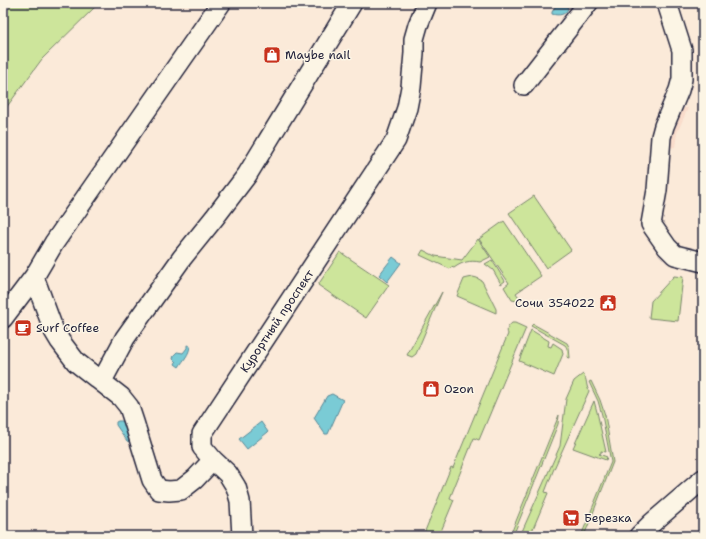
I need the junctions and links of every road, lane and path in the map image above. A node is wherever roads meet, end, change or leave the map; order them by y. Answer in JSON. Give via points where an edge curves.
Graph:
{"nodes":[{"id":1,"x":221,"y":3,"type":"edge"},
{"id":2,"x":352,"y":3,"type":"edge"},
{"id":3,"x":427,"y":3,"type":"edge"},
{"id":4,"x":588,"y":3,"type":"edge"},
{"id":5,"x":668,"y":3,"type":"edge"},
{"id":6,"x":524,"y":85,"type":"dead end"},
{"id":7,"x":703,"y":262,"type":"edge"},
{"id":8,"x":34,"y":277,"type":"junction"},
{"id":9,"x":3,"y":318,"type":"edge"},
{"id":10,"x":102,"y":381,"type":"junction"},
{"id":11,"x":213,"y":460,"type":"junction"},
{"id":12,"x":703,"y":479,"type":"edge"},
{"id":13,"x":242,"y":536,"type":"edge"},
{"id":14,"x":639,"y":536,"type":"edge"}],
"edges":[{"from":1,"to":8,"type":"street","via":[[54,244]]},
{"from":2,"to":10,"type":"street","via":[[247,175],[177,264],[126,338]]},
{"from":3,"to":11,"type":"street","name":"Курортный проспект","via":[[414,39],[411,87],[396,140],[205,428],[202,434],[202,447]]},
{"from":4,"to":6,"type":"street"},
{"from":5,"to":7,"type":"street","via":[[682,50],[682,79],[661,137],[657,190],[651,224],[675,255]]},
{"from":8,"to":9,"type":"street"},
{"from":8,"to":10,"type":"street","via":[[60,341],[76,362]]},
{"from":10,"to":11,"type":"street","via":[[122,397],[128,407],[152,480],[159,490],[181,490]]},
{"from":11,"to":13,"type":"street","name":"Курортный проспект","via":[[228,474],[236,487],[240,501]]},
{"from":12,"to":14,"type":"street"}]}
